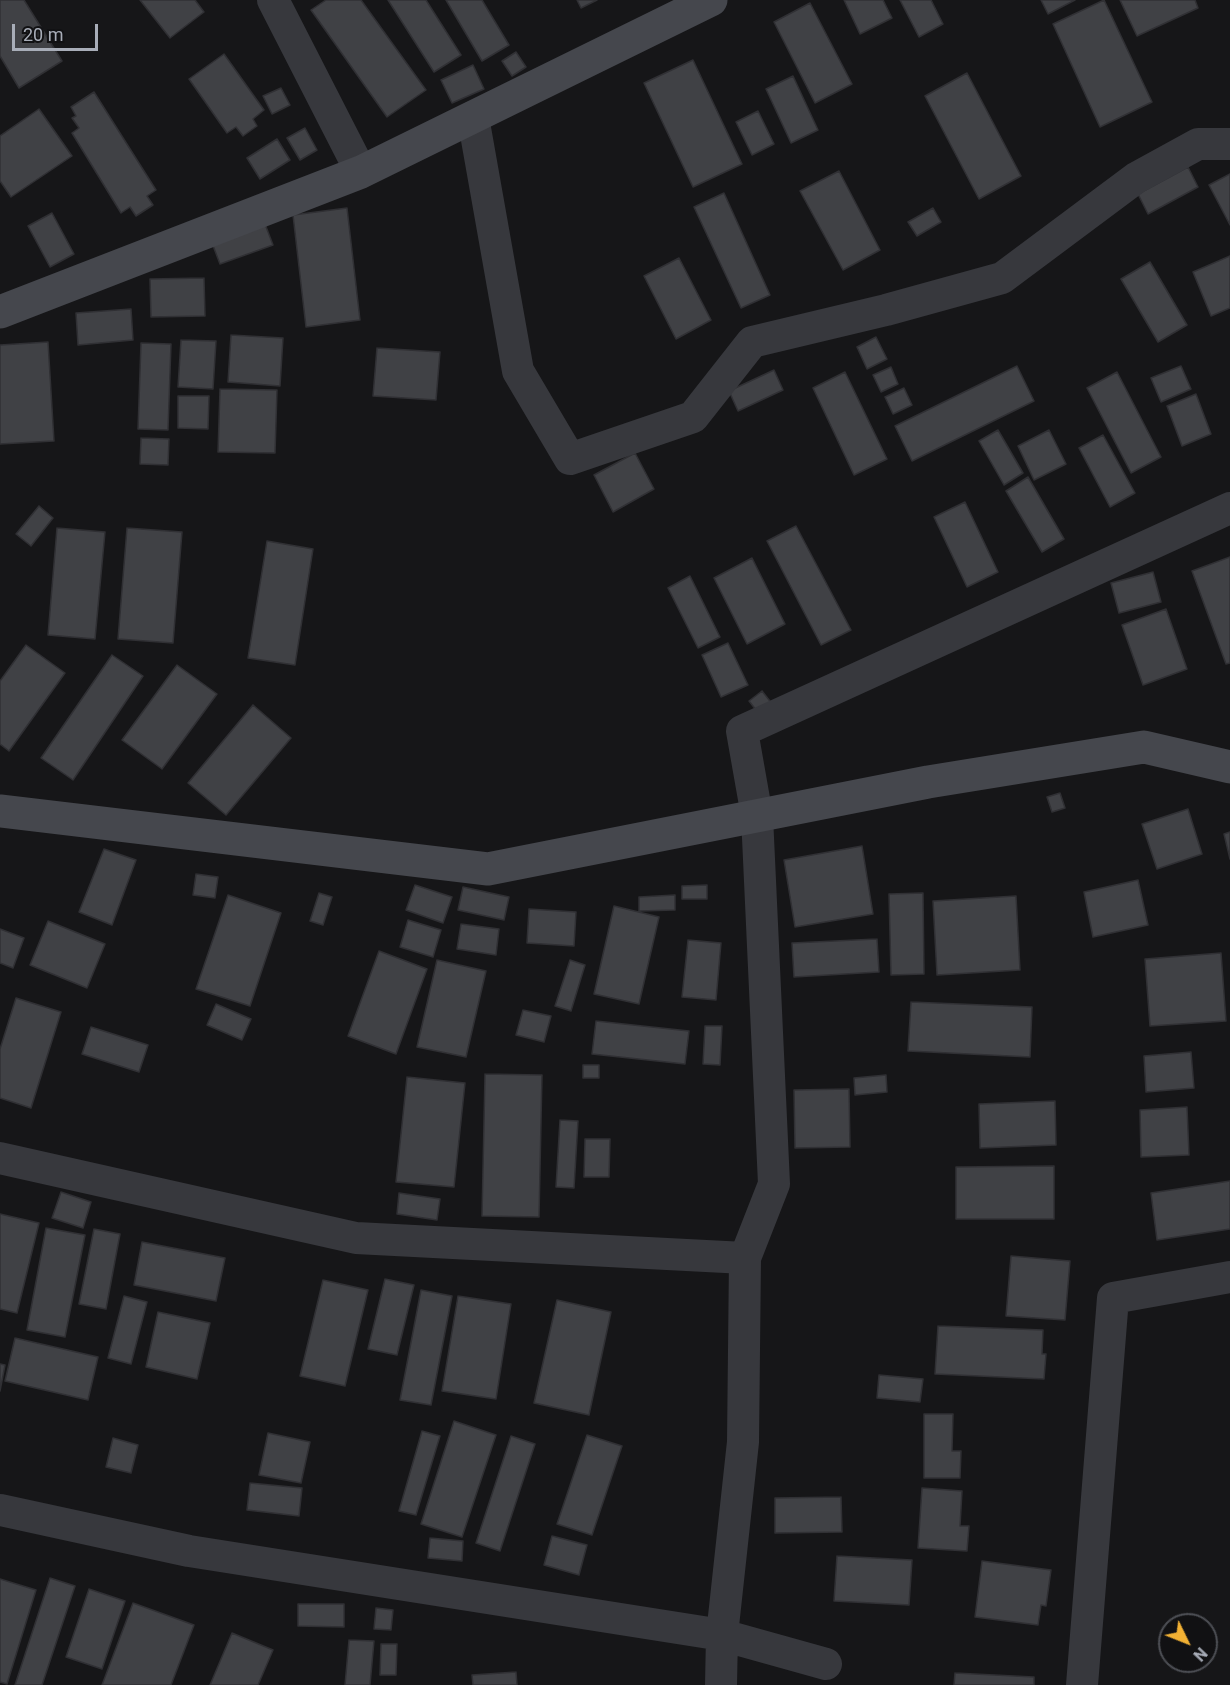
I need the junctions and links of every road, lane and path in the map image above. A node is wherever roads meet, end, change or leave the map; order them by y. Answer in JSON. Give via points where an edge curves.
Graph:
{"nodes":[{"id":1,"x":273,"y":0,"type":"edge"},
{"id":2,"x":711,"y":0,"type":"edge"},
{"id":3,"x":473,"y":117,"type":"junction"},
{"id":4,"x":1230,"y":144,"type":"edge"},
{"id":5,"x":361,"y":172,"type":"junction"},
{"id":6,"x":0,"y":312,"type":"edge"},
{"id":7,"x":1230,"y":508,"type":"edge"},
{"id":8,"x":1230,"y":767,"type":"edge"},
{"id":9,"x":0,"y":811,"type":"edge"},
{"id":10,"x":758,"y":816,"type":"junction"},
{"id":11,"x":0,"y":1158,"type":"edge"},
{"id":12,"x":745,"y":1258,"type":"junction"},
{"id":13,"x":1230,"y":1277,"type":"edge"},
{"id":14,"x":0,"y":1510,"type":"edge"},
{"id":15,"x":722,"y":1635,"type":"junction"},
{"id":16,"x":826,"y":1664,"type":"dead end"},
{"id":17,"x":721,"y":1685,"type":"edge"},
{"id":18,"x":1082,"y":1685,"type":"edge"}],
"edges":[{"from":1,"to":5,"type":"street"},
{"from":2,"to":3,"type":"street"},
{"from":3,"to":4,"type":"street","via":[[518,371],[570,459],[693,417],[752,342],[1002,278],[1136,178],[1198,144]]},
{"from":3,"to":5,"type":"street"},
{"from":5,"to":6,"type":"street"},
{"from":7,"to":10,"type":"street","via":[[742,731]]},
{"from":8,"to":10,"type":"street","via":[[1144,747],[928,782]]},
{"from":9,"to":10,"type":"street","via":[[488,869]]},
{"from":10,"to":12,"type":"street","via":[[774,1184]]},
{"from":11,"to":12,"type":"street","via":[[356,1238]]},
{"from":12,"to":15,"type":"street","via":[[742,1442]]},
{"from":13,"to":18,"type":"street","via":[[1113,1298]]},
{"from":14,"to":15,"type":"street","via":[[189,1551]]},
{"from":15,"to":16,"type":"street"},
{"from":15,"to":17,"type":"street"}]}
